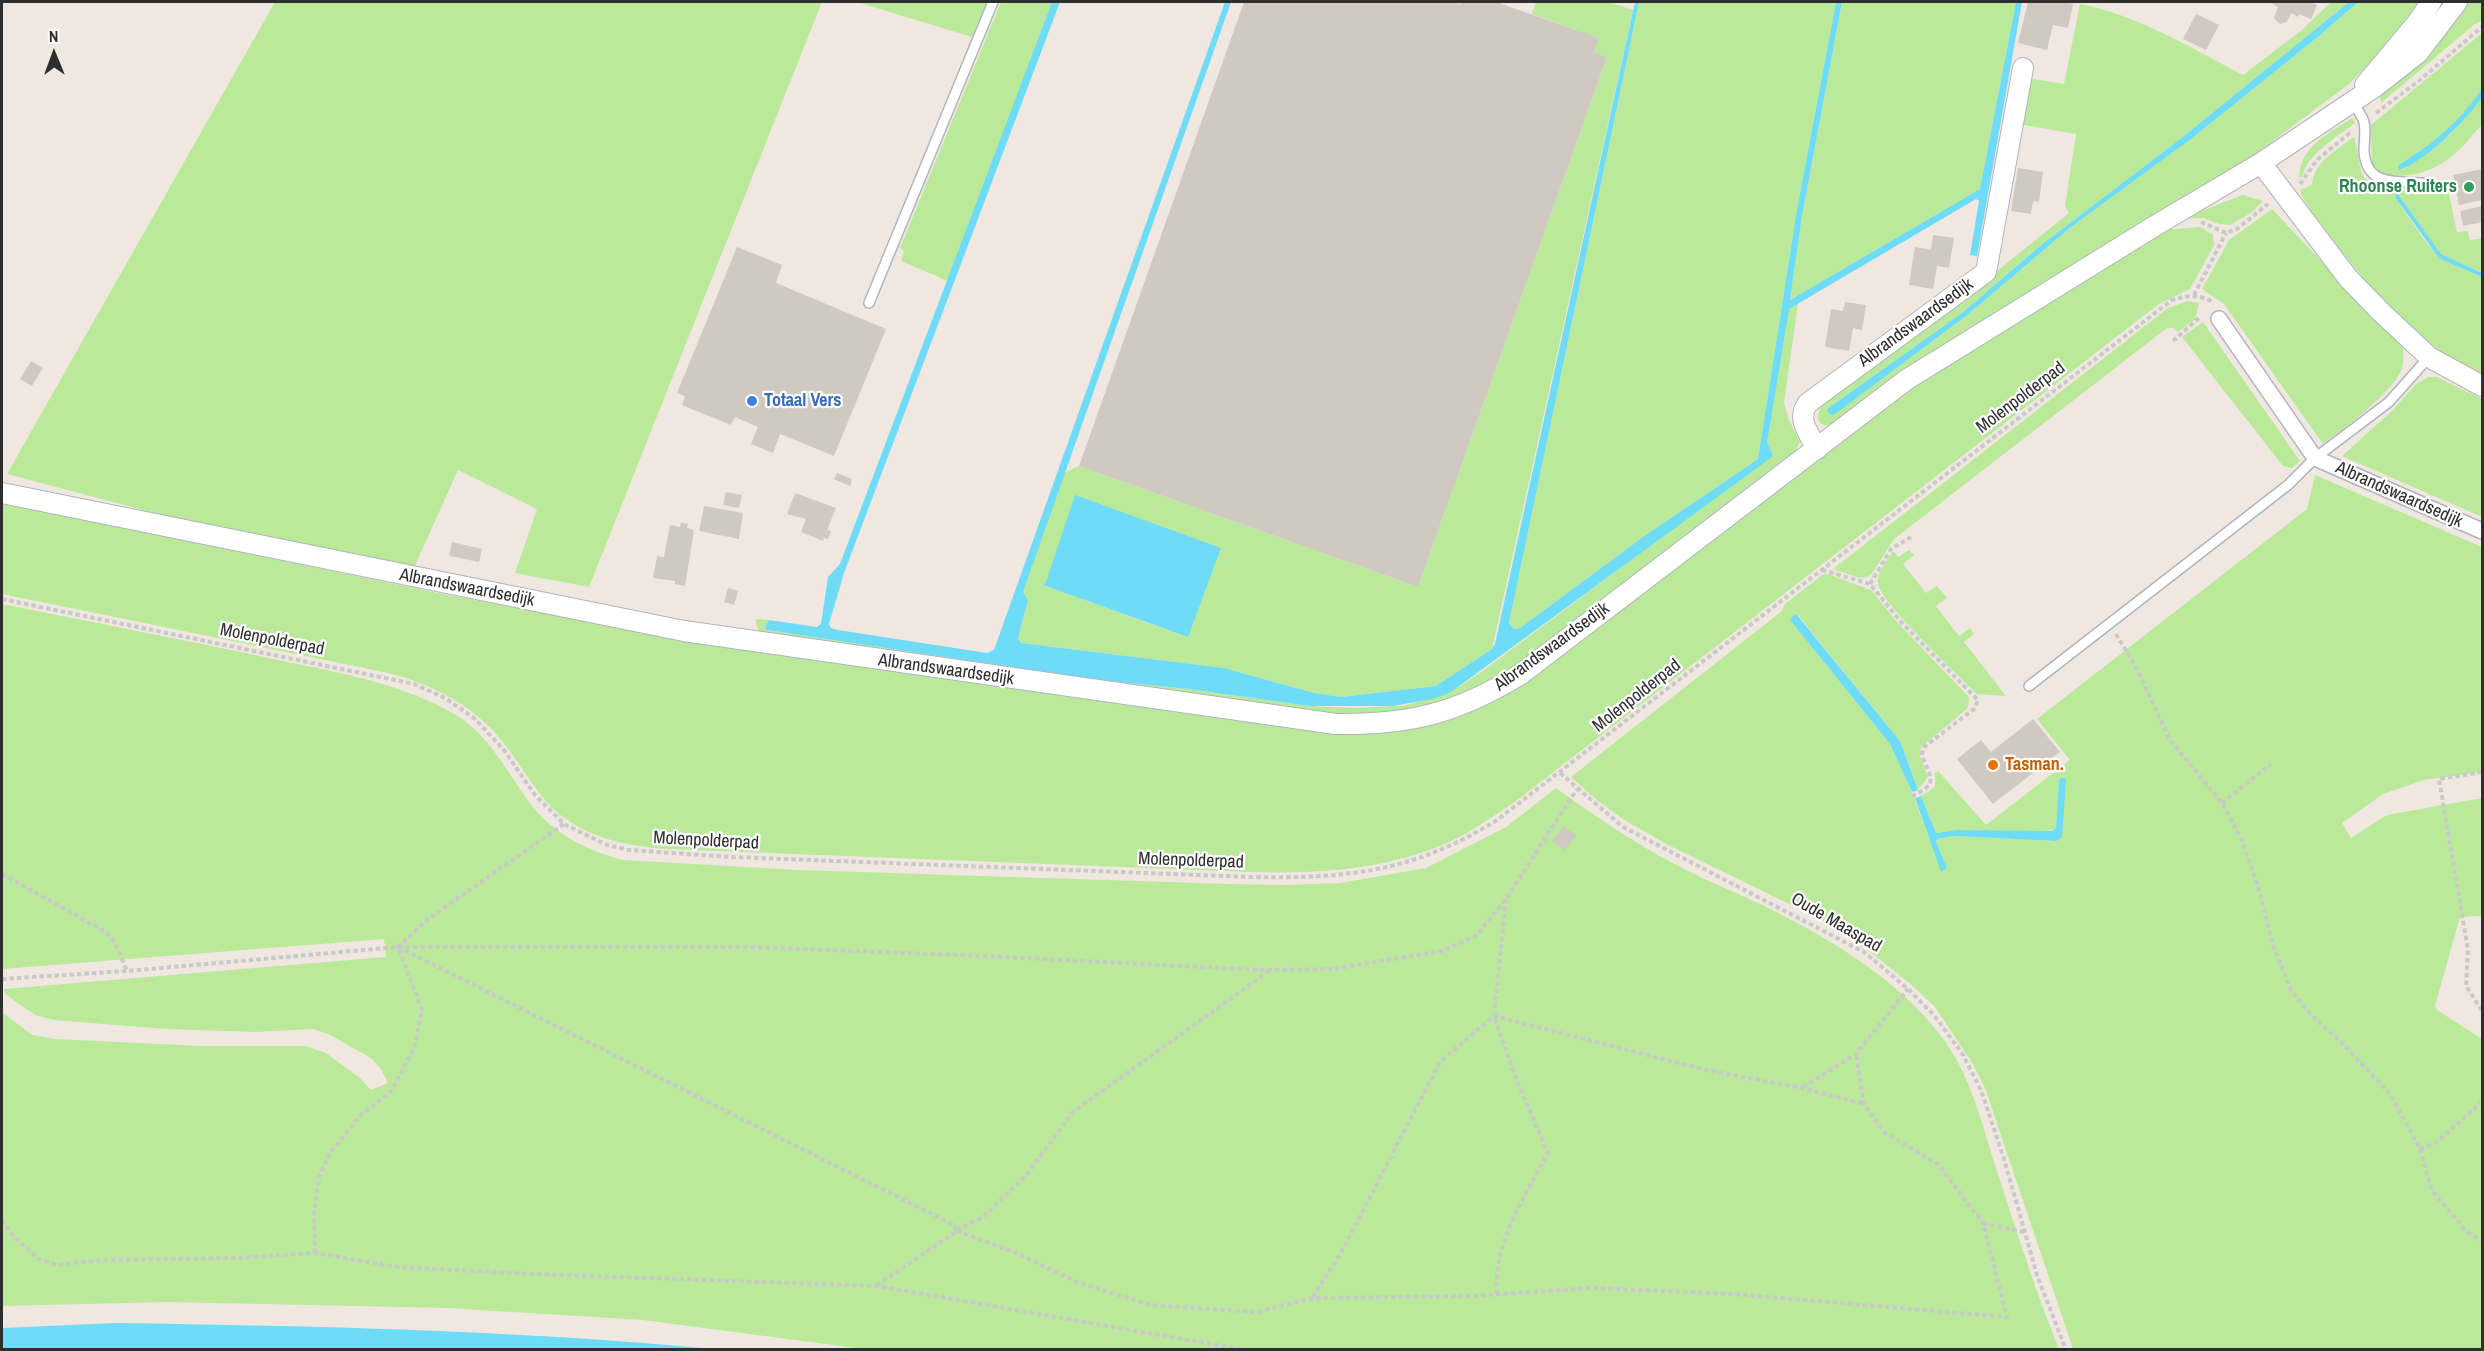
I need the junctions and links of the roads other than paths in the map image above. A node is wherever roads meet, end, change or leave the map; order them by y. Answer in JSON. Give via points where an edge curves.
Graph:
{"nodes":[{"id":1,"x":993,"y":2,"type":"edge"},
{"id":2,"x":2431,"y":2,"type":"edge"},
{"id":3,"x":2457,"y":2,"type":"edge"},
{"id":4,"x":2023,"y":68,"type":"dead end"},
{"id":5,"x":2352,"y":101,"type":"junction"},
{"id":6,"x":2262,"y":163,"type":"junction"},
{"id":7,"x":2422,"y":183,"type":"dead end"},
{"id":8,"x":869,"y":303,"type":"dead end"},
{"id":9,"x":2219,"y":319,"type":"dead end"},
{"id":10,"x":2429,"y":357,"type":"junction"},
{"id":11,"x":2482,"y":386,"type":"edge"},
{"id":12,"x":1817,"y":449,"type":"junction"},
{"id":13,"x":2316,"y":458,"type":"junction"},
{"id":14,"x":2,"y":493,"type":"edge"},
{"id":15,"x":2482,"y":531,"type":"edge"},
{"id":16,"x":2029,"y":686,"type":"dead end"}],
"edges":[{"from":1,"to":8,"type":"lane"},
{"from":2,"to":5,"type":"street","name":"Albrandswaardsedijk"},
{"from":3,"to":5,"type":"street","name":"Albrandswaardsedijk","via":[[2418,53]]},
{"from":4,"to":12,"type":"street","name":"Albrandswaardsedijk","via":[[1986,272],[1804,407],[1803,421]]},
{"from":5,"to":6,"type":"street","name":"Albrandswaardsedijk"},
{"from":5,"to":7,"type":"lane","via":[[2364,122],[2364,152],[2371,173],[2383,180]]},
{"from":6,"to":10,"type":"street","via":[[2348,278]]},
{"from":6,"to":12,"type":"street","name":"Albrandswaardsedijk","via":[[1934,362]]},
{"from":9,"to":13,"type":"street","name":"Albrandswaardsedijk"},
{"from":10,"to":11,"type":"street"},
{"from":10,"to":13,"type":"lane","via":[[2389,402]]},
{"from":12,"to":14,"type":"street","name":"Albrandswaardsedijk","via":[[1507,683],[1483,697],[1436,714],[1365,724],[1241,712],[684,631]]},
{"from":13,"to":15,"type":"street","name":"Albrandswaardsedijk"},
{"from":13,"to":16,"type":"lane","name":"Albrandswaardsedijk","via":[[2288,485]]}]}
